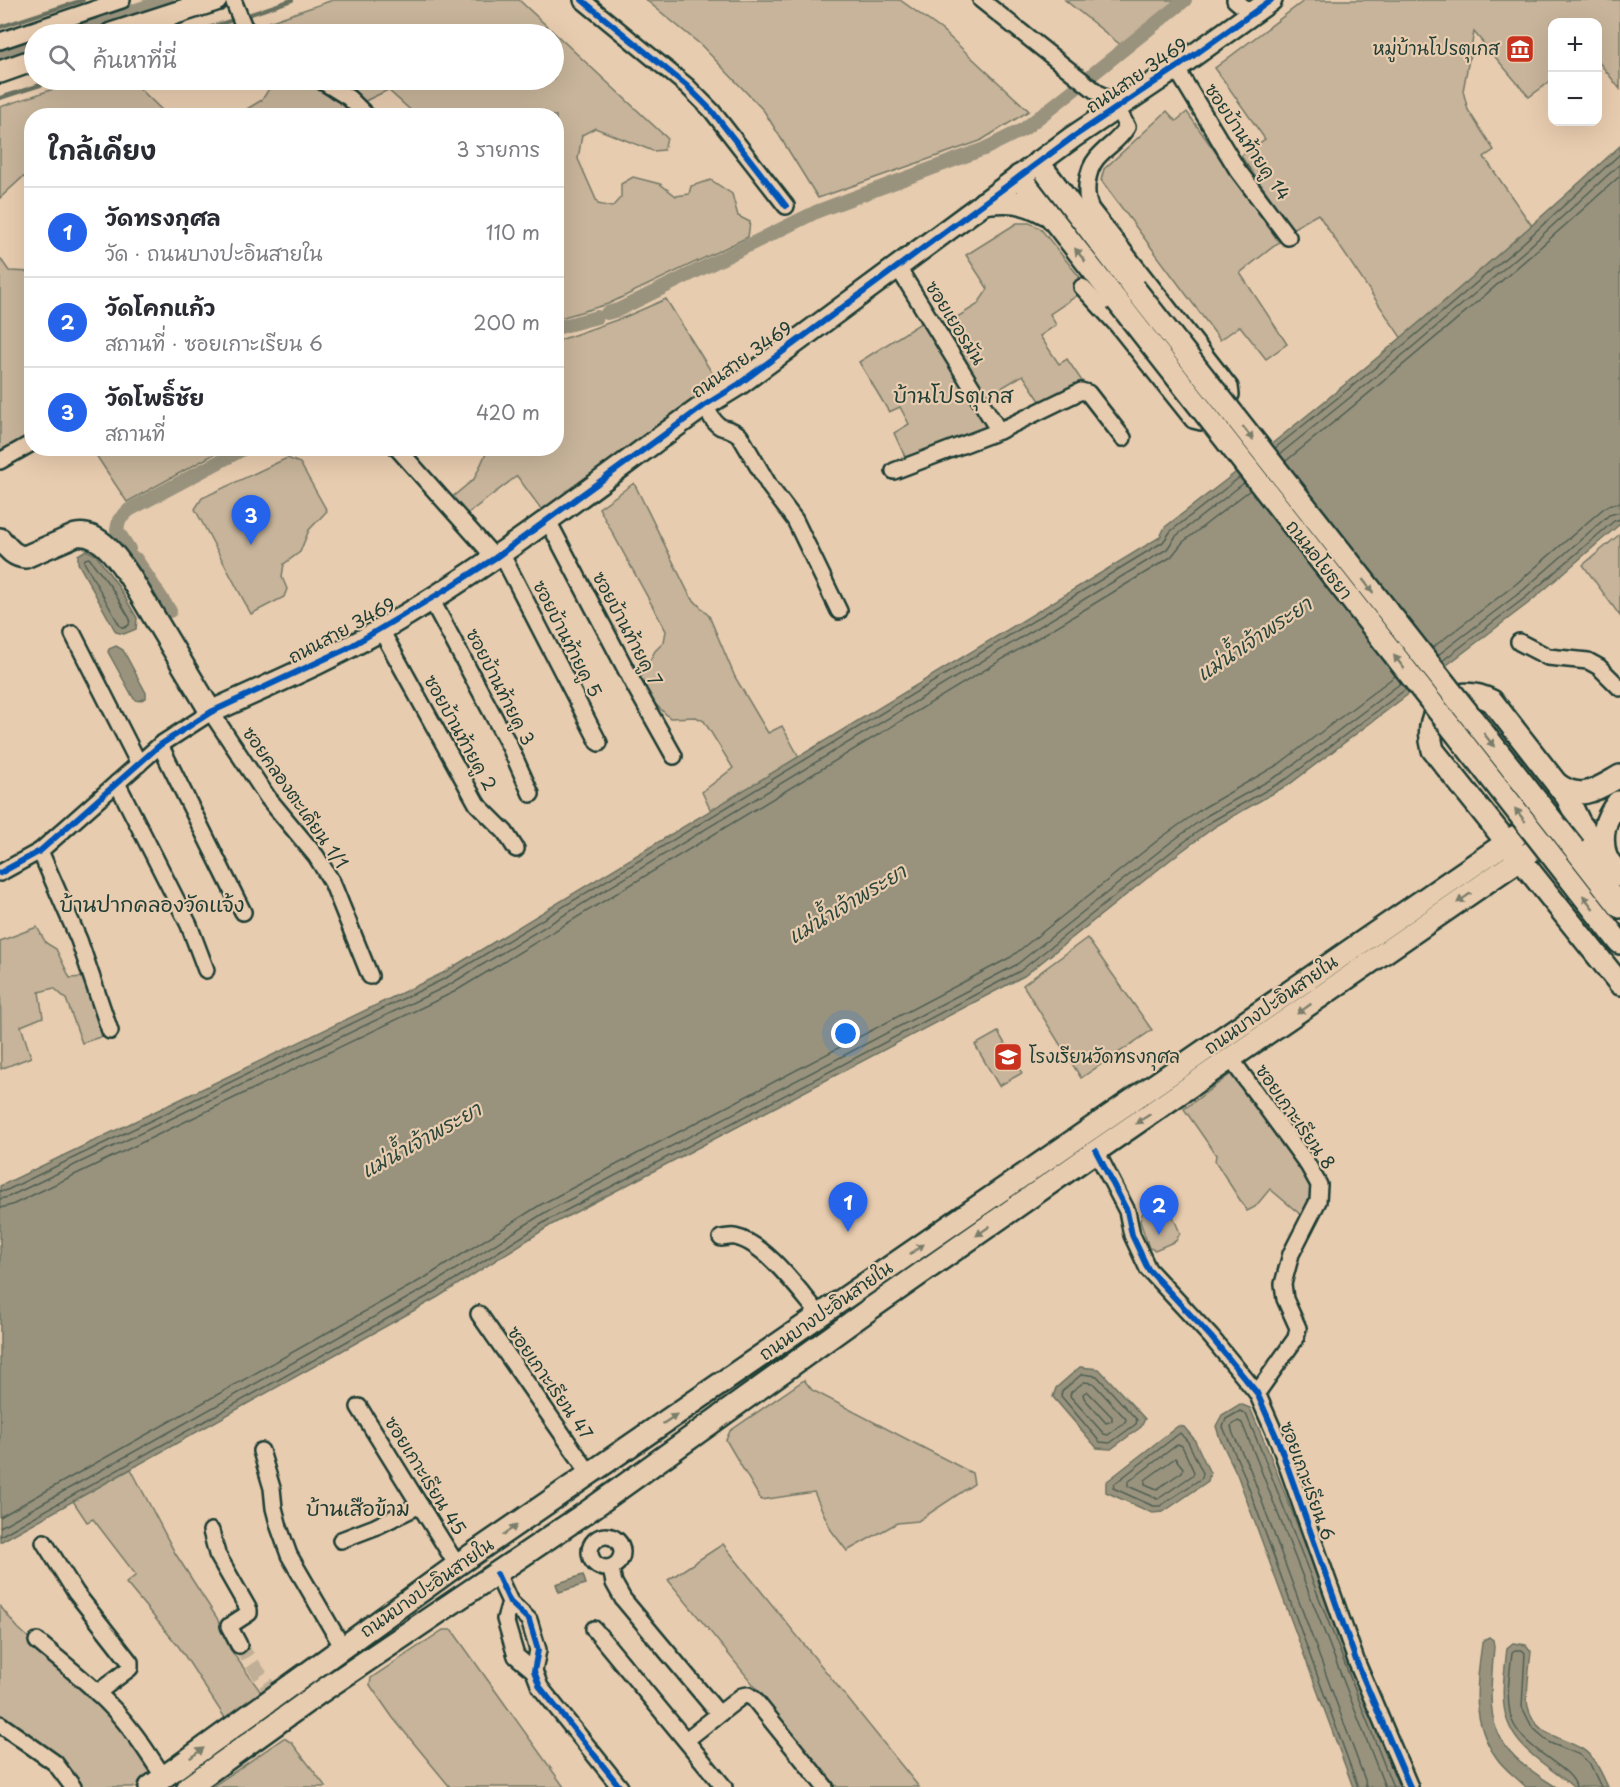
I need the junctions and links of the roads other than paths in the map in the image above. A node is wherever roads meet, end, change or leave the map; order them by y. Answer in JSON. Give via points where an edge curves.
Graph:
{"nodes":[{"id":1,"x":122,"y":0,"type":"edge"},
{"id":2,"x":216,"y":0,"type":"edge"},
{"id":3,"x":232,"y":0,"type":"edge"},
{"id":4,"x":582,"y":0,"type":"edge"},
{"id":5,"x":981,"y":0,"type":"edge"},
{"id":6,"x":1235,"y":0,"type":"edge"},
{"id":7,"x":1271,"y":0,"type":"edge"},
{"id":8,"x":1252,"y":14,"type":"junction"},
{"id":9,"x":49,"y":24,"type":"edge"},
{"id":10,"x":142,"y":24,"type":"edge"},
{"id":11,"x":243,"y":24,"type":"edge"},
{"id":12,"x":24,"y":32,"type":"edge"},
{"id":13,"x":0,"y":40,"type":"edge"},
{"id":14,"x":24,"y":64,"type":"edge"},
{"id":15,"x":1176,"y":68,"type":"junction"},
{"id":16,"x":0,"y":72,"type":"edge"},
{"id":17,"x":336,"y":90,"type":"edge"},
{"id":18,"x":359,"y":108,"type":"edge"},
{"id":19,"x":1117,"y":108,"type":"junction"},
{"id":20,"x":1073,"y":137,"type":"junction"},
{"id":21,"x":1038,"y":162,"type":"junction"},
{"id":22,"x":1019,"y":176,"type":"junction"},
{"id":23,"x":1065,"y":199,"type":"junction"},
{"id":24,"x":982,"y":203,"type":"junction"},
{"id":25,"x":786,"y":206,"type":"dead end"},
{"id":26,"x":1048,"y":214,"type":"junction"},
{"id":27,"x":1288,"y":237,"type":"dead end"},
{"id":28,"x":897,"y":266,"type":"junction"},
{"id":29,"x":1082,"y":287,"type":"dead end"},
{"id":30,"x":705,"y":405,"type":"junction"},
{"id":31,"x":999,"y":431,"type":"junction"},
{"id":32,"x":1123,"y":438,"type":"dead end"},
{"id":33,"x":24,"y":448,"type":"edge"},
{"id":34,"x":405,"y":456,"type":"edge"},
{"id":35,"x":0,"y":462,"type":"edge"},
{"id":36,"x":894,"y":471,"type":"dead end"},
{"id":37,"x":547,"y":519,"type":"junction"},
{"id":38,"x":0,"y":539,"type":"edge"},
{"id":39,"x":498,"y":555,"type":"junction"},
{"id":40,"x":431,"y":599,"type":"junction"},
{"id":41,"x":839,"y":611,"type":"dead end"},
{"id":42,"x":381,"y":630,"type":"junction"},
{"id":43,"x":74,"y":634,"type":"dead end"},
{"id":44,"x":1519,"y":642,"type":"dead end"},
{"id":45,"x":1620,"y":688,"type":"edge"},
{"id":46,"x":211,"y":712,"type":"junction"},
{"id":47,"x":599,"y":743,"type":"dead end"},
{"id":48,"x":160,"y":746,"type":"junction"},
{"id":49,"x":674,"y":756,"type":"dead end"},
{"id":50,"x":139,"y":764,"type":"junction"},
{"id":51,"x":1620,"y":776,"type":"edge"},
{"id":52,"x":117,"y":783,"type":"junction"},
{"id":53,"x":1556,"y":783,"type":"junction"},
{"id":54,"x":531,"y":794,"type":"dead end"},
{"id":55,"x":1619,"y":802,"type":"edge"},
{"id":56,"x":1579,"y":822,"type":"junction"},
{"id":57,"x":1492,"y":824,"type":"junction"},
{"id":58,"x":1512,"y":839,"type":"junction"},
{"id":59,"x":516,"y":849,"type":"dead end"},
{"id":60,"x":40,"y":851,"type":"junction"},
{"id":61,"x":1525,"y":856,"type":"junction"},
{"id":62,"x":1606,"y":859,"type":"junction"},
{"id":63,"x":1479,"y":862,"type":"junction"},
{"id":64,"x":0,"y":873,"type":"edge"},
{"id":65,"x":1495,"y":876,"type":"junction"},
{"id":66,"x":1620,"y":876,"type":"edge"},
{"id":67,"x":1543,"y":885,"type":"junction"},
{"id":68,"x":1620,"y":907,"type":"edge"},
{"id":69,"x":243,"y":912,"type":"dead end"},
{"id":70,"x":1620,"y":944,"type":"edge"},
{"id":71,"x":1620,"y":969,"type":"edge"},
{"id":72,"x":206,"y":970,"type":"dead end"},
{"id":73,"x":370,"y":976,"type":"dead end"},
{"id":74,"x":1620,"y":984,"type":"edge"},
{"id":75,"x":110,"y":1031,"type":"dead end"},
{"id":76,"x":1231,"y":1059,"type":"junction"},
{"id":77,"x":1096,"y":1151,"type":"junction"},
{"id":78,"x":721,"y":1238,"type":"dead end"},
{"id":79,"x":479,"y":1314,"type":"dead end"},
{"id":80,"x":820,"y":1316,"type":"junction"},
{"id":81,"x":1257,"y":1393,"type":"junction"},
{"id":82,"x":359,"y":1407,"type":"dead end"},
{"id":83,"x":644,"y":1437,"type":"junction"},
{"id":84,"x":261,"y":1451,"type":"dead end"},
{"id":85,"x":659,"y":1461,"type":"junction"},
{"id":86,"x":590,"y":1474,"type":"junction"},
{"id":87,"x":420,"y":1505,"type":"junction"},
{"id":88,"x":587,"y":1512,"type":"junction"},
{"id":89,"x":211,"y":1531,"type":"dead end"},
{"id":90,"x":601,"y":1536,"type":"junction"},
{"id":91,"x":341,"y":1540,"type":"dead end"},
{"id":92,"x":45,"y":1542,"type":"dead end"},
{"id":93,"x":457,"y":1565,"type":"junction"},
{"id":94,"x":611,"y":1569,"type":"junction"},
{"id":95,"x":497,"y":1574,"type":"junction"},
{"id":96,"x":510,"y":1602,"type":"junction"},
{"id":97,"x":594,"y":1629,"type":"dead end"},
{"id":98,"x":37,"y":1641,"type":"dead end"},
{"id":99,"x":239,"y":1645,"type":"tunnel mouth"},
{"id":100,"x":343,"y":1648,"type":"junction"},
{"id":101,"x":534,"y":1671,"type":"junction"},
{"id":102,"x":97,"y":1693,"type":"junction"},
{"id":103,"x":719,"y":1714,"type":"junction"},
{"id":104,"x":0,"y":1724,"type":"edge"},
{"id":105,"x":686,"y":1740,"type":"junction"},
{"id":106,"x":157,"y":1782,"type":"edge"},
{"id":107,"x":74,"y":1787,"type":"edge"},
{"id":108,"x":188,"y":1787,"type":"edge"},
{"id":109,"x":620,"y":1787,"type":"edge"},
{"id":110,"x":724,"y":1787,"type":"edge"},
{"id":111,"x":825,"y":1787,"type":"edge"},
{"id":112,"x":1410,"y":1787,"type":"edge"}],
"edges":[{"from":1,"to":9,"type":"street"},
{"from":2,"to":10,"type":"main road"},
{"from":3,"to":11,"type":"street"},
{"from":4,"to":25,"type":"street","via":[[704,103]]},
{"from":5,"to":19,"type":"street"},
{"from":6,"to":8,"type":"street"},
{"from":7,"to":8,"type":"main road","name":"ถนนสาย 3469"},
{"from":8,"to":15,"type":"main road","name":"ถนนสาย 3469"},
{"from":12,"to":13,"type":"street"},
{"from":14,"to":16,"type":"main road"},
{"from":15,"to":19,"type":"main road","name":"ถนนสาย 3469"},
{"from":15,"to":27,"type":"street","name":"ซอยบ้านท้ายคู 14","via":[[1238,169]]},
{"from":17,"to":18,"type":"street"},
{"from":19,"to":20,"type":"main road","name":"ถนนสาย 3469"},
{"from":19,"to":29,"type":"street","via":[[1127,127],[1093,164],[1087,201],[1230,387],[1228,399],[1201,422],[1192,420]]},
{"from":20,"to":21,"type":"main road","name":"ถนนสาย 3469"},
{"from":20,"to":23,"type":"main road","via":[[1061,177]]},
{"from":21,"to":22,"type":"main road","name":"ถนนสาย 3469"},
{"from":21,"to":23,"type":"main road","name":"ถนนอโยธยา"},
{"from":22,"to":24,"type":"main road","name":"ถนนสาย 3469"},
{"from":22,"to":26,"type":"main road","name":"ถนนอโยธยา"},
{"from":23,"to":68,"type":"main road","name":"ถนนอโยธยา","one_way":true,"bridge":true},
{"from":24,"to":26,"type":"main road","via":[[1010,200]]},
{"from":24,"to":28,"type":"main road","name":"ถนนสาย 3469"},
{"from":70,"to":26,"type":"main road","name":"ถนนอโยธยา","one_way":true,"bridge":true},
{"from":28,"to":30,"type":"main road","name":"ถนนสาย 3469"},
{"from":28,"to":31,"type":"street","name":"ซอยเยอรมัน"},
{"from":30,"to":37,"type":"main road","name":"ถนนสาย 3469"},
{"from":30,"to":41,"type":"street","via":[[715,423],[740,436],[795,520]]},
{"from":31,"to":32,"type":"street","via":[[1084,391]]},
{"from":31,"to":36,"type":"street"},
{"from":33,"to":35,"type":"street"},
{"from":34,"to":39,"type":"street","name":"ซอยบ้านท้ายคู 5"},
{"from":37,"to":39,"type":"main road","name":"ถนนสาย 3469"},
{"from":37,"to":49,"type":"street","name":"ซอยบ้านท้ายคู 7"},
{"from":38,"to":46,"type":"main road","via":[[10,551],[25,557],[76,535],[84,534],[102,544],[130,577]]},
{"from":39,"to":40,"type":"main road","name":"ถนนสาย 3469"},
{"from":39,"to":47,"type":"street","name":"ซอยบ้านท้ายคู 5"},
{"from":40,"to":42,"type":"main road","name":"ถนนสาย 3469"},
{"from":40,"to":54,"type":"street","name":"ซอยบ้านท้ายคู 3"},
{"from":42,"to":46,"type":"main road","name":"ถนนสาย 3469"},
{"from":42,"to":59,"type":"street","name":"ซอยบ้านท้ายคู 2","via":[[477,804]]},
{"from":43,"to":50,"type":"street"},
{"from":44,"to":45,"type":"street","via":[[1548,657],[1588,661]]},
{"from":46,"to":48,"type":"street"},
{"from":46,"to":73,"type":"street","name":"ซอยคลองตะเคียน 1/1","via":[[268,798],[316,856],[332,882]]},
{"from":48,"to":50,"type":"street"},
{"from":48,"to":69,"type":"street"},
{"from":50,"to":52,"type":"street"},
{"from":51,"to":53,"type":"main road","via":[[1581,794],[1568,792]]},
{"from":52,"to":60,"type":"street"},
{"from":52,"to":72,"type":"street","via":[[189,925]]},
{"from":53,"to":56,"type":"main road"},
{"from":53,"to":57,"type":"main road","via":[[1492,701],[1468,693],[1444,702],[1430,724],[1433,750]]},
{"from":55,"to":56,"type":"main road"},
{"from":55,"to":62,"type":"main road","via":[[1610,812],[1602,834]]},
{"from":56,"to":58,"type":"main road","via":[[1558,803],[1486,710],[1468,704],[1459,706],[1442,723],[1443,745]]},
{"from":56,"to":62,"type":"main road"},
{"from":57,"to":58,"type":"main road"},
{"from":57,"to":63,"type":"main road","via":[[1490,847]]},
{"from":58,"to":61,"type":"main road"},
{"from":58,"to":63,"type":"main road","name":"ถนนบางปะอินสายใน"},
{"from":60,"to":64,"type":"street"},
{"from":60,"to":75,"type":"street","via":[[79,940]]},
{"from":61,"to":65,"type":"main road","name":"ถนนบางปะอินสายใน"},
{"from":61,"to":67,"type":"main road"},
{"from":61,"to":71,"type":"main road"},
{"from":62,"to":66,"type":"main road"},
{"from":80,"to":63,"type":"main road","name":"ถนนบางปะอินสายใน","one_way":true},
{"from":65,"to":67,"type":"main road","via":[[1531,878]]},
{"from":65,"to":76,"type":"main road","name":"ถนนบางปะอินสายใน","one_way":true},
{"from":67,"to":74,"type":"main road"},
{"from":76,"to":77,"type":"main road","name":"ถนนบางปะอินสายใน","one_way":true},
{"from":76,"to":81,"type":"street","name":"ซอยเกาะเรียน 8","via":[[1319,1185],[1318,1202],[1291,1254],[1283,1284],[1298,1328],[1296,1338]]},
{"from":77,"to":81,"type":"street","name":"ซอยเกาะเรียน 6","via":[[1127,1211],[1132,1235],[1148,1269]]},
{"from":77,"to":85,"type":"main road","name":"ถนนบางปะอินสายใน","one_way":true},
{"from":78,"to":80,"type":"street","via":[[744,1240],[760,1251]]},
{"from":79,"to":86,"type":"street","name":"ซอยเกาะเรียน 47"},
{"from":83,"to":80,"type":"main road","name":"ถนนบางปะอินสายใน","one_way":true},
{"from":81,"to":112,"type":"street","name":"ซอยเกาะเรียน 6","via":[[1279,1443],[1357,1663]]},
{"from":82,"to":87,"type":"street","name":"ซอยเกาะเรียน 45"},
{"from":83,"to":85,"type":"main road"},
{"from":83,"to":86,"type":"main road","name":"ถนนบางปะอินสายใน"},
{"from":84,"to":100,"type":"street","via":[[289,1555]]},
{"from":85,"to":88,"type":"main road","name":"ถนนบางปะอินสายใน"},
{"from":93,"to":86,"type":"main road","name":"ถนนบางปะอินสายใน","one_way":true},
{"from":87,"to":91,"type":"street"},
{"from":87,"to":93,"type":"street","name":"ซอยเกาะเรียน 45"},
{"from":88,"to":90,"type":"street"},
{"from":88,"to":95,"type":"main road","name":"ถนนบางปะอินสายใน"},
{"from":89,"to":99,"type":"street","via":[[217,1554],[249,1610],[229,1626]]},
{"from":90,"to":94,"type":"street","via":[[592,1544],[593,1561],[603,1569]]},
{"from":90,"to":94,"type":"street","via":[[612,1537],[619,1544],[621,1558]]},
{"from":92,"to":102,"type":"street","via":[[76,1593],[130,1662],[126,1673]]},
{"from":93,"to":100,"type":"main road","name":"ถนนบางปะอินสายใน"},
{"from":94,"to":103,"type":"street","via":[[623,1599]]},
{"from":95,"to":96,"type":"street"},
{"from":95,"to":108,"type":"main road","name":"ถนนบางปะอินสายใน","via":[[328,1686]]},
{"from":96,"to":101,"type":"street","via":[[529,1620],[538,1650]]},
{"from":96,"to":101,"type":"street","via":[[505,1619],[516,1656]]},
{"from":97,"to":105,"type":"street"},
{"from":98,"to":102,"type":"street"},
{"from":106,"to":100,"type":"main road","name":"ถนนบางปะอินสายใน","one_way":true,"via":[[272,1692]]},
{"from":101,"to":109,"type":"street","via":[[540,1688]]},
{"from":102,"to":106,"type":"street","via":[[132,1730]]},
{"from":103,"to":105,"type":"street"},
{"from":103,"to":111,"type":"street","via":[[742,1696],[754,1699]]},
{"from":104,"to":107,"type":"street","via":[[55,1763]]},
{"from":105,"to":110,"type":"street"}]}
